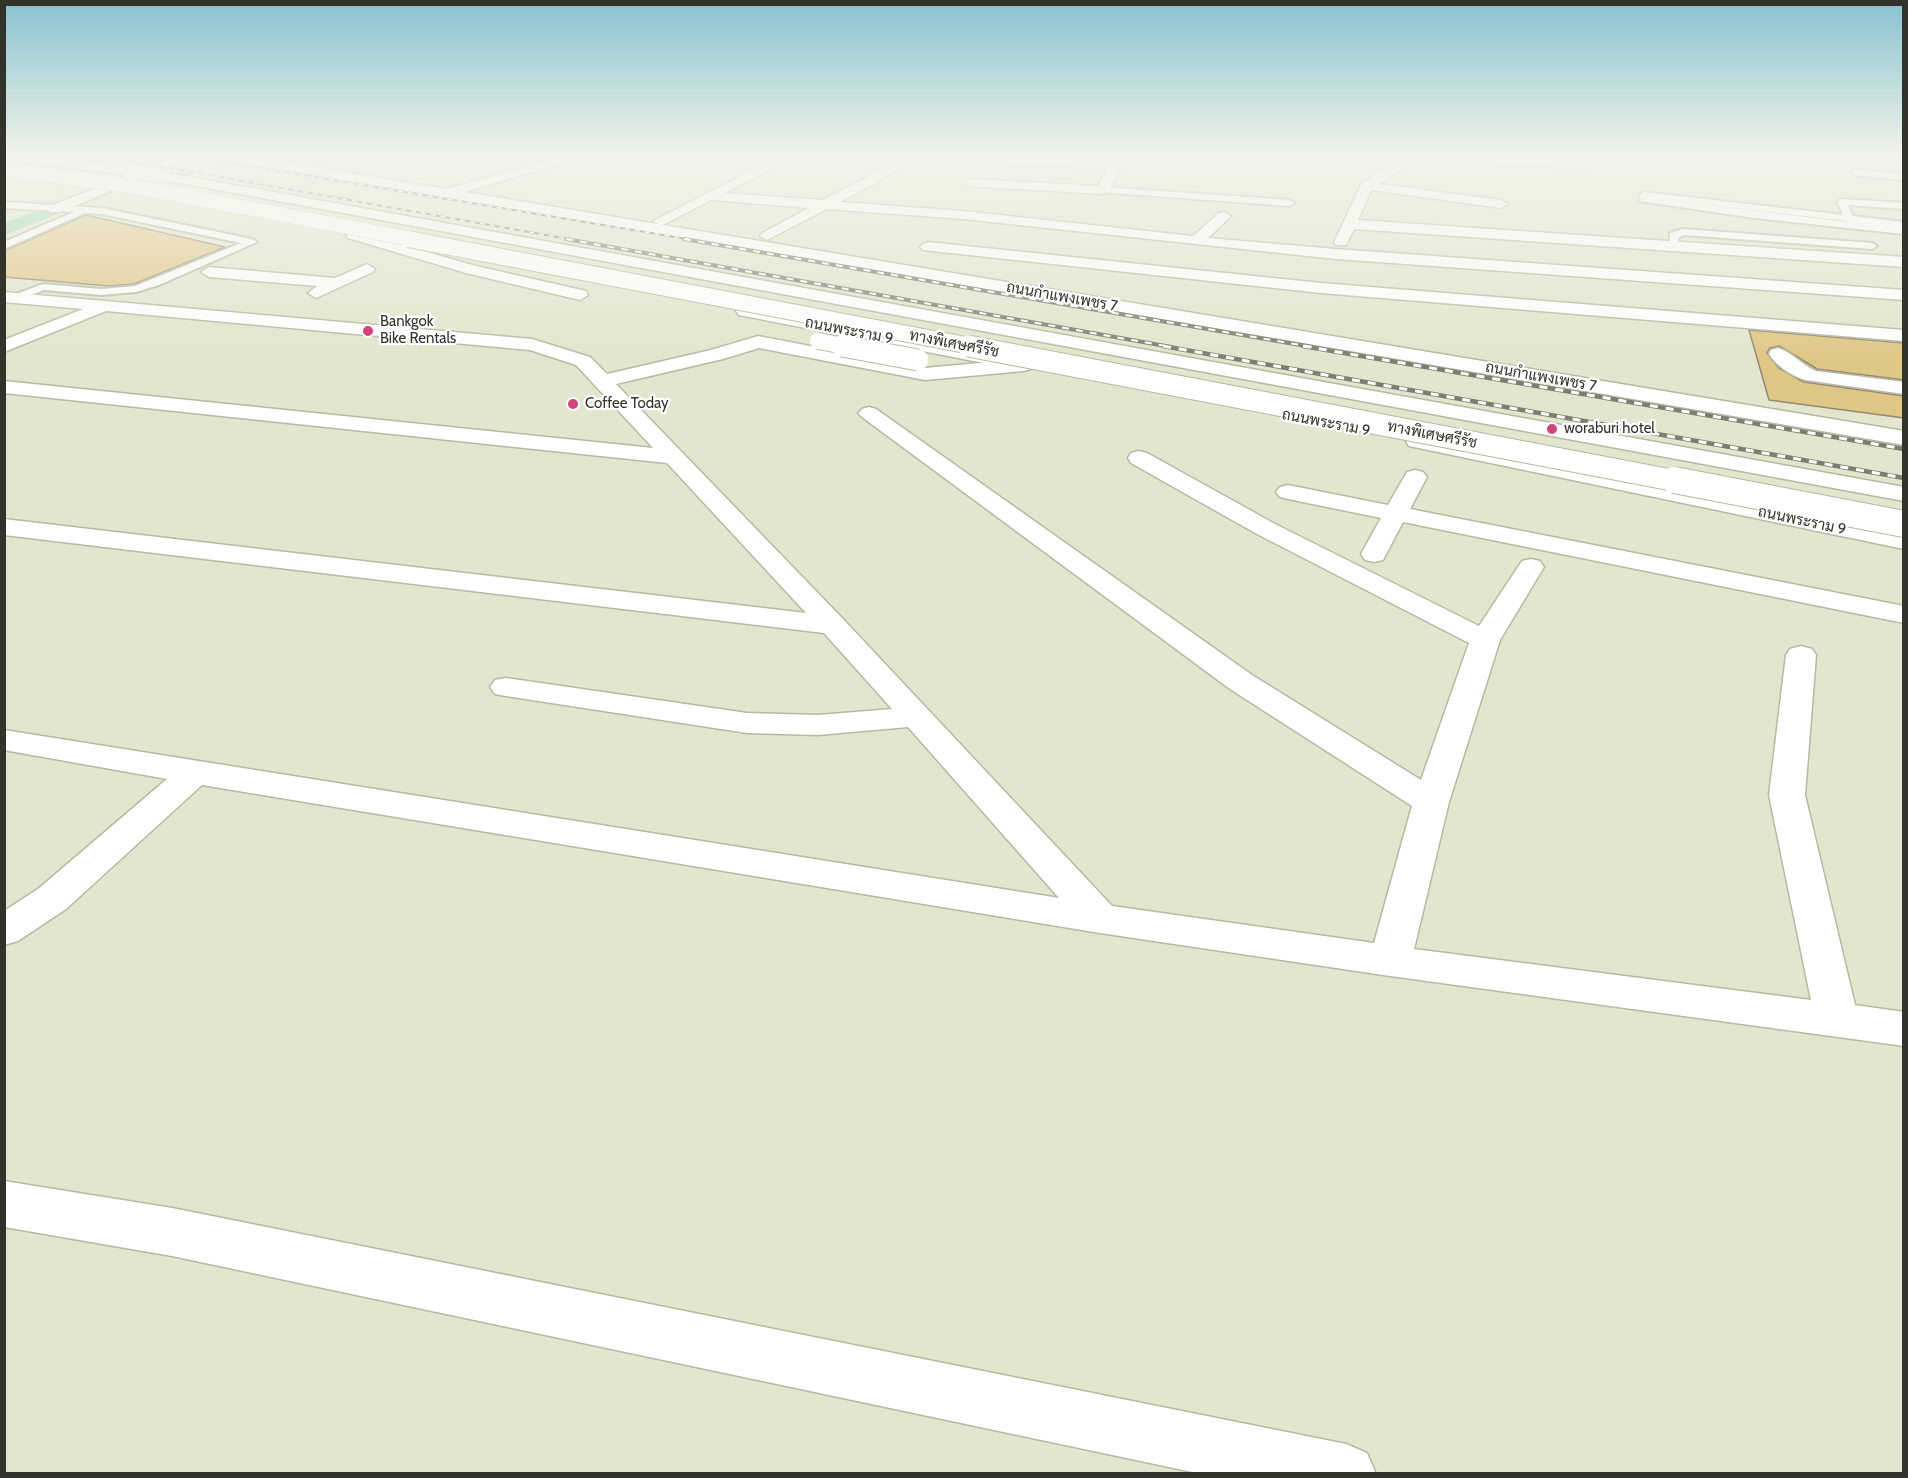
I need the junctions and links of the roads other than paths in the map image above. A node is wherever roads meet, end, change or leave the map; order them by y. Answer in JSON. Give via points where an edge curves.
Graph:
{"nodes":[{"id":1,"x":51,"y":224,"type":"edge"},
{"id":2,"x":166,"y":224,"type":"edge"},
{"id":3,"x":296,"y":224,"type":"edge"},
{"id":4,"x":325,"y":224,"type":"edge"},
{"id":5,"x":391,"y":224,"type":"edge"},
{"id":6,"x":426,"y":224,"type":"edge"},
{"id":7,"x":631,"y":224,"type":"edge"},
{"id":8,"x":789,"y":224,"type":"edge"},
{"id":9,"x":953,"y":224,"type":"edge"},
{"id":10,"x":1049,"y":224,"type":"edge"},
{"id":11,"x":1078,"y":224,"type":"edge"},
{"id":12,"x":1215,"y":224,"type":"edge"},
{"id":13,"x":1350,"y":224,"type":"joint"},
{"id":14,"x":1839,"y":224,"type":"edge"},
{"id":15,"x":1075,"y":227,"type":"junction"},
{"id":16,"x":1904,"y":231,"type":"edge"},
{"id":17,"x":353,"y":235,"type":"junction"},
{"id":18,"x":766,"y":236,"type":"dead end"},
{"id":19,"x":1196,"y":241,"type":"junction"},
{"id":20,"x":4,"y":246,"type":"edge"},
{"id":21,"x":1673,"y":246,"type":"junction"},
{"id":22,"x":1872,"y":246,"type":"dead end"},
{"id":23,"x":928,"y":247,"type":"junction"},
{"id":24,"x":1336,"y":254,"type":"junction"},
{"id":25,"x":914,"y":260,"type":"dead end"},
{"id":26,"x":1904,"y":262,"type":"edge"},
{"id":27,"x":367,"y":269,"type":"dead end"},
{"id":28,"x":208,"y":272,"type":"dead end"},
{"id":29,"x":337,"y":283,"type":"junction"},
{"id":30,"x":1321,"y":288,"type":"junction"},
{"id":31,"x":11,"y":293,"type":"edge"},
{"id":32,"x":1904,"y":295,"type":"edge"},
{"id":33,"x":603,"y":300,"type":"dead end"},
{"id":34,"x":104,"y":308,"type":"junction"},
{"id":35,"x":257,"y":320,"type":"junction"},
{"id":36,"x":731,"y":324,"type":"dead end"},
{"id":37,"x":1904,"y":336,"type":"edge"},
{"id":38,"x":4,"y":347,"type":"edge"},
{"id":39,"x":1778,"y":354,"type":"dead end"},
{"id":40,"x":1029,"y":374,"type":"junction"},
{"id":41,"x":604,"y":381,"type":"junction"},
{"id":42,"x":4,"y":387,"type":"edge"},
{"id":43,"x":1904,"y":388,"type":"edge"},
{"id":44,"x":869,"y":413,"type":"dead end"},
{"id":45,"x":1315,"y":434,"type":"dead end"},
{"id":46,"x":1904,"y":438,"type":"edge"},
{"id":47,"x":673,"y":457,"type":"junction"},
{"id":48,"x":1139,"y":458,"type":"dead end"},
{"id":49,"x":1415,"y":477,"type":"dead end"},
{"id":50,"x":1288,"y":492,"type":"dead end"},
{"id":51,"x":1904,"y":494,"type":"edge"},
{"id":52,"x":1904,"y":505,"type":"edge"},
{"id":53,"x":1396,"y":513,"type":"junction"},
{"id":54,"x":1904,"y":524,"type":"edge"},
{"id":55,"x":4,"y":526,"type":"edge"},
{"id":56,"x":1904,"y":535,"type":"edge"},
{"id":57,"x":1904,"y":541,"type":"edge"},
{"id":58,"x":1374,"y":554,"type":"dead end"},
{"id":59,"x":1531,"y":567,"type":"dead end"},
{"id":60,"x":1904,"y":615,"type":"edge"},
{"id":61,"x":833,"y":626,"type":"junction"},
{"id":62,"x":1485,"y":640,"type":"junction"},
{"id":63,"x":1801,"y":654,"type":"dead end"},
{"id":64,"x":506,"y":687,"type":"dead end"},
{"id":65,"x":917,"y":717,"type":"junction"},
{"id":66,"x":4,"y":740,"type":"edge"},
{"id":67,"x":195,"y":773,"type":"junction"},
{"id":68,"x":1431,"y":802,"type":"junction"},
{"id":69,"x":1100,"y":919,"type":"junction"},
{"id":70,"x":4,"y":931,"type":"edge"},
{"id":71,"x":1390,"y":961,"type":"junction"},
{"id":72,"x":1838,"y":1019,"type":"junction"},
{"id":73,"x":1904,"y":1029,"type":"edge"},
{"id":74,"x":4,"y":1204,"type":"edge"},
{"id":75,"x":1347,"y":1473,"type":"edge"}],
"edges":[{"from":1,"to":20,"type":"lane"},
{"from":2,"to":31,"type":"lane","via":[[252,242],[136,289],[101,292],[42,287]]},
{"from":3,"to":17,"type":"main road","name":"ถนนพระราม 9"},
{"from":4,"to":54,"type":"main road","name":"ทางพิเศษศรีรัช","bridge":true},
{"from":5,"to":52,"type":"main road","name":"ทางพิเศษศรีรัช"},
{"from":6,"to":51,"type":"main road","name":"ถนนพระราม 9","bridge":true},
{"from":7,"to":46,"type":"main road","name":"ถนนกำแพงเพชร 7"},
{"from":8,"to":18,"type":"main road"},
{"from":9,"to":23,"type":"main road"},
{"from":10,"to":15,"type":"main road"},
{"from":11,"to":15,"type":"main road"},
{"from":12,"to":19,"type":"main road"},
{"from":13,"to":21,"type":"main road"},
{"from":13,"to":24,"type":"main road"},
{"from":14,"to":16,"type":"lane"},
{"from":15,"to":19,"type":"main road"},
{"from":17,"to":33,"type":"main road","via":[[472,270]]},
{"from":17,"to":40,"type":"main road","name":"ถนนพระราม 9"},
{"from":19,"to":24,"type":"main road"},
{"from":21,"to":22,"type":"lane","via":[[1674,235],[1683,232]]},
{"from":21,"to":26,"type":"main road"},
{"from":23,"to":25,"type":"main road"},
{"from":23,"to":30,"type":"main road"},
{"from":24,"to":30,"type":"main road"},
{"from":24,"to":32,"type":"main road"},
{"from":27,"to":29,"type":"main road"},
{"from":28,"to":29,"type":"main road"},
{"from":29,"to":35,"type":"main road"},
{"from":30,"to":37,"type":"main road"},
{"from":31,"to":34,"type":"main road"},
{"from":34,"to":35,"type":"main road"},
{"from":34,"to":38,"type":"main road"},
{"from":35,"to":41,"type":"main road","via":[[532,345],[583,361]]},
{"from":36,"to":40,"type":"main road","bridge":true},
{"from":39,"to":43,"type":"main road","via":[[1797,370],[1812,376]]},
{"from":40,"to":41,"type":"main road","via":[[925,374],[758,342]]},
{"from":40,"to":57,"type":"main road","name":"ถนนพระราม 9","via":[[1357,429]]},
{"from":41,"to":47,"type":"main road"},
{"from":42,"to":47,"type":"main road"},
{"from":44,"to":68,"type":"main road","via":[[1241,682]]},
{"from":45,"to":56,"type":"main road"},
{"from":47,"to":61,"type":"main road"},
{"from":48,"to":62,"type":"main road","via":[[1266,529]]},
{"from":49,"to":53,"type":"main road"},
{"from":50,"to":53,"type":"main road"},
{"from":53,"to":58,"type":"main road"},
{"from":53,"to":60,"type":"main road"},
{"from":55,"to":61,"type":"main road"},
{"from":59,"to":62,"type":"main road"},
{"from":61,"to":65,"type":"main road"},
{"from":62,"to":68,"type":"main road"},
{"from":63,"to":72,"type":"main road","via":[[1787,795]]},
{"from":64,"to":65,"type":"main road","via":[[747,723],[818,725]]},
{"from":65,"to":69,"type":"main road"},
{"from":66,"to":67,"type":"main road"},
{"from":67,"to":69,"type":"main road"},
{"from":67,"to":70,"type":"main road","via":[[52,898]]},
{"from":68,"to":71,"type":"main road"},
{"from":69,"to":71,"type":"main road"},
{"from":71,"to":72,"type":"main road"},
{"from":72,"to":73,"type":"main road"},
{"from":74,"to":75,"type":"main road","via":[[172,1232]]}]}
